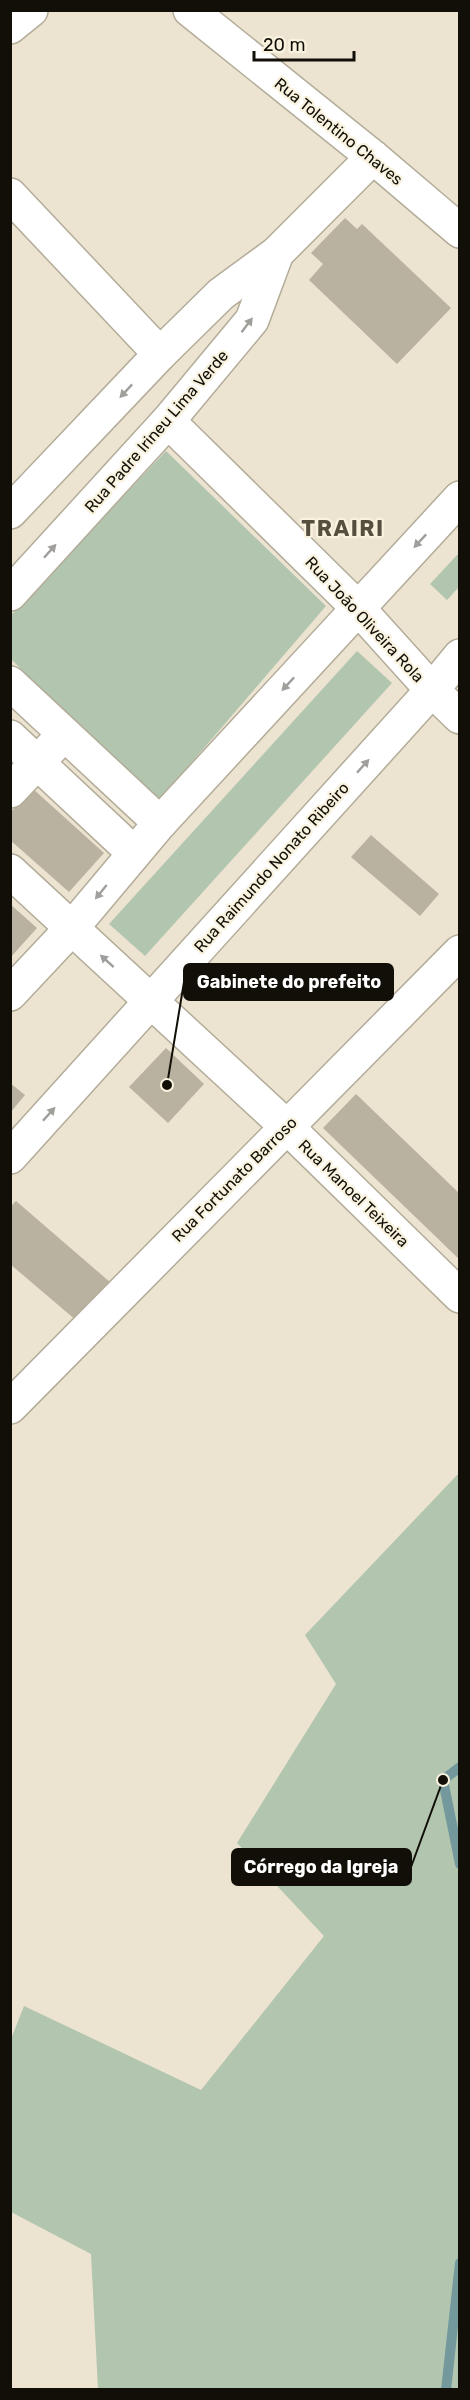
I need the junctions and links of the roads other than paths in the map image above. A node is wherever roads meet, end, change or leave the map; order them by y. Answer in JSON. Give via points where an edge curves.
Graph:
{"nodes":[{"id":1,"x":31,"y":10,"type":"edge"},
{"id":2,"x":190,"y":10,"type":"edge"},
{"id":3,"x":10,"y":27,"type":"edge"},
{"id":4,"x":373,"y":157,"type":"junction"},
{"id":5,"x":10,"y":195,"type":"edge"},
{"id":6,"x":459,"y":231,"type":"edge"},
{"id":7,"x":277,"y":253,"type":"junction"},
{"id":8,"x":160,"y":354,"type":"junction"},
{"id":9,"x":168,"y":421,"type":"junction"},
{"id":10,"x":459,"y":498,"type":"edge"},
{"id":11,"x":10,"y":513,"type":"edge"},
{"id":12,"x":10,"y":594,"type":"edge"},
{"id":13,"x":358,"y":608,"type":"junction"},
{"id":14,"x":459,"y":656,"type":"edge"},
{"id":15,"x":10,"y":683,"type":"edge"},
{"id":16,"x":432,"y":690,"type":"junction"},
{"id":17,"x":459,"y":717,"type":"edge"},
{"id":18,"x":65,"y":734,"type":"junction"},
{"id":19,"x":10,"y":737,"type":"edge"},
{"id":20,"x":38,"y":762,"type":"junction"},
{"id":21,"x":10,"y":791,"type":"edge"},
{"id":22,"x":160,"y":823,"type":"junction"},
{"id":23,"x":134,"y":853,"type":"junction"},
{"id":24,"x":10,"y":871,"type":"edge"},
{"id":25,"x":71,"y":929,"type":"junction"},
{"id":26,"x":459,"y":952,"type":"edge"},
{"id":27,"x":10,"y":994,"type":"edge"},
{"id":28,"x":151,"y":1000,"type":"junction"},
{"id":29,"x":286,"y":1126,"type":"junction"},
{"id":30,"x":10,"y":1157,"type":"edge"},
{"id":31,"x":459,"y":1296,"type":"edge"},
{"id":32,"x":10,"y":1407,"type":"edge"}],
"edges":[{"from":1,"to":3,"type":"street"},
{"from":2,"to":4,"type":"street","name":"Rua Tolentino Chaves"},
{"from":4,"to":6,"type":"street","name":"Rua Tolentino Chaves"},
{"from":4,"to":7,"type":"street","name":"Rua Padre Irineu Lima Verde"},
{"from":5,"to":8,"type":"street"},
{"from":7,"to":8,"type":"street","name":"Rua Padre Irineu Lima Verde","via":[[220,294]]},
{"from":9,"to":7,"type":"street","name":"Rua Padre Irineu Lima Verde","one_way":true,"via":[[252,320]]},
{"from":8,"to":11,"type":"street","name":"Rua Padre Irineu Lima Verde","one_way":true},
{"from":12,"to":9,"type":"street","name":"Rua Padre Irineu Lima Verde","one_way":true},
{"from":9,"to":13,"type":"street","name":"Rua João Oliveira Rola"},
{"from":10,"to":13,"type":"street","one_way":true},
{"from":13,"to":16,"type":"street","name":"Rua João Oliveira Rola"},
{"from":13,"to":22,"type":"street","one_way":true},
{"from":14,"to":16,"type":"street","name":"Rua Raimundo Nonato Ribeiro"},
{"from":15,"to":18,"type":"street"},
{"from":16,"to":17,"type":"street","name":"Rua João Oliveira Rola"},
{"from":28,"to":16,"type":"street","name":"Rua Raimundo Nonato Ribeiro","one_way":true},
{"from":18,"to":20,"type":"street"},
{"from":18,"to":22,"type":"street"},
{"from":19,"to":20,"type":"street"},
{"from":20,"to":21,"type":"street"},
{"from":20,"to":23,"type":"street"},
{"from":22,"to":23,"type":"street"},
{"from":23,"to":25,"type":"street","one_way":true},
{"from":24,"to":25,"type":"street","name":"Rua Manoel Teixeira"},
{"from":25,"to":27,"type":"street"},
{"from":28,"to":25,"type":"street","name":"Rua Manoel Teixeira","one_way":true},
{"from":26,"to":29,"type":"street","name":"Rua Fortunato Barroso"},
{"from":28,"to":29,"type":"street","name":"Rua Manoel Teixeira"},
{"from":30,"to":28,"type":"street","name":"Rua Raimundo Nonato Ribeiro","one_way":true},
{"from":29,"to":31,"type":"street","name":"Rua Manoel Teixeira"},
{"from":29,"to":32,"type":"street","name":"Rua Fortunato Barroso"}]}
